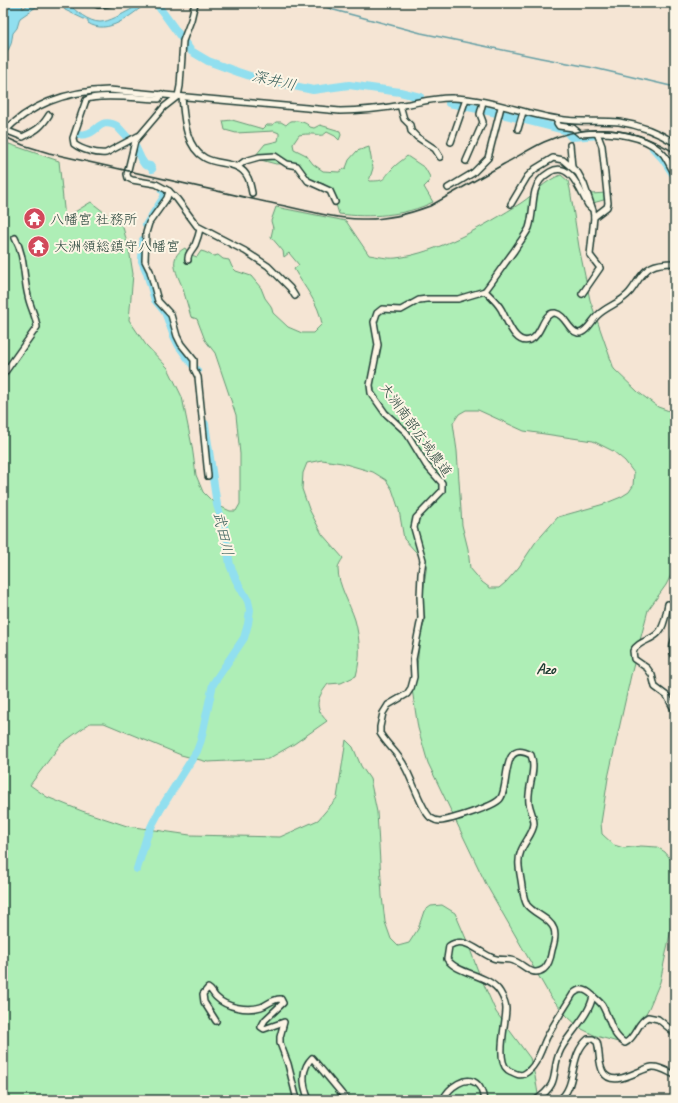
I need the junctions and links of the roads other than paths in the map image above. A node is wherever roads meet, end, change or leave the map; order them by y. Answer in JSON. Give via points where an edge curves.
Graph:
{"nodes":[{"id":1,"x":94,"y":3,"type":"edge"},
{"id":2,"x":111,"y":3,"type":"edge"},
{"id":3,"x":195,"y":3,"type":"edge"},
{"id":4,"x":162,"y":94,"type":"junction"},
{"id":5,"x":180,"y":96,"type":"junction"},
{"id":6,"x":466,"y":99,"type":"junction"},
{"id":7,"x":483,"y":102,"type":"junction"},
{"id":8,"x":400,"y":105,"type":"junction"},
{"id":9,"x":502,"y":107,"type":"junction"},
{"id":10,"x":523,"y":112,"type":"junction"},
{"id":11,"x":49,"y":115,"type":"dead end"},
{"id":12,"x":558,"y":119,"type":"junction"},
{"id":13,"x":518,"y":129,"type":"dead end"},
{"id":14,"x":4,"y":132,"type":"edge"},
{"id":15,"x":598,"y":135,"type":"junction"},
{"id":16,"x":138,"y":136,"type":"junction"},
{"id":17,"x":451,"y":142,"type":"dead end"},
{"id":18,"x":675,"y":143,"type":"edge"},
{"id":19,"x":570,"y":145,"type":"dead end"},
{"id":20,"x":440,"y":157,"type":"dead end"},
{"id":21,"x":466,"y":161,"type":"dead end"},
{"id":22,"x":237,"y":167,"type":"junction"},
{"id":23,"x":572,"y":167,"type":"junction"},
{"id":24,"x":675,"y":174,"type":"edge"},
{"id":25,"x":448,"y":188,"type":"dead end"},
{"id":26,"x":169,"y":191,"type":"junction"},
{"id":27,"x":252,"y":193,"type":"dead end"},
{"id":28,"x":335,"y":202,"type":"dead end"},
{"id":29,"x":511,"y":204,"type":"dead end"},
{"id":30,"x":593,"y":210,"type":"junction"},
{"id":31,"x":594,"y":217,"type":"junction"},
{"id":32,"x":200,"y":229,"type":"junction"},
{"id":33,"x":15,"y":238,"type":"dead end"},
{"id":34,"x":188,"y":260,"type":"dead end"},
{"id":35,"x":675,"y":263,"type":"edge"},
{"id":36,"x":485,"y":291,"type":"junction"},
{"id":37,"x":582,"y":294,"type":"dead end"},
{"id":38,"x":295,"y":296,"type":"dead end"},
{"id":39,"x":3,"y":375,"type":"edge"},
{"id":40,"x":208,"y":476,"type":"dead end"},
{"id":41,"x":668,"y":604,"type":"dead end"},
{"id":42,"x":675,"y":638,"type":"edge"},
{"id":43,"x":675,"y":657,"type":"edge"},
{"id":44,"x":675,"y":711,"type":"edge"},
{"id":45,"x":593,"y":996,"type":"junction"},
{"id":46,"x":216,"y":1022,"type":"dead end"},
{"id":47,"x":675,"y":1033,"type":"edge"},
{"id":48,"x":675,"y":1075,"type":"edge"},
{"id":49,"x":297,"y":1100,"type":"edge"},
{"id":50,"x":309,"y":1100,"type":"edge"},
{"id":51,"x":347,"y":1100,"type":"edge"},
{"id":52,"x":444,"y":1100,"type":"edge"},
{"id":53,"x":484,"y":1100,"type":"edge"},
{"id":54,"x":536,"y":1100,"type":"edge"},
{"id":55,"x":559,"y":1100,"type":"edge"}],
"edges":[{"from":1,"to":2,"type":"street"},
{"from":3,"to":5,"type":"street","via":[[183,41]]},
{"from":4,"to":5,"type":"street"},
{"from":4,"to":14,"type":"street","via":[[109,90],[89,90],[70,94],[32,110]]},
{"from":4,"to":16,"type":"street","via":[[159,99],[89,98],[86,100],[73,138],[74,144],[79,148],[106,153]]},
{"from":5,"to":8,"type":"street","via":[[340,111],[373,110]]},
{"from":5,"to":16,"type":"street","via":[[164,107]]},
{"from":5,"to":22,"type":"street","via":[[185,124],[196,149],[204,158]]},
{"from":6,"to":7,"type":"street"},
{"from":6,"to":8,"type":"street","via":[[440,98]]},
{"from":6,"to":17,"type":"street"},
{"from":7,"to":9,"type":"street"},
{"from":7,"to":21,"type":"street","via":[[480,114],[483,122]]},
{"from":8,"to":20,"type":"street","via":[[411,131],[435,149]]},
{"from":9,"to":10,"type":"street"},
{"from":9,"to":25,"type":"street","via":[[488,158],[473,173]]},
{"from":10,"to":12,"type":"street"},
{"from":10,"to":13,"type":"street"},
{"from":11,"to":14,"type":"street","via":[[43,125],[23,137]]},
{"from":12,"to":15,"type":"street","via":[[559,126],[573,128],[580,134]]},
{"from":12,"to":18,"type":"street","via":[[636,125],[652,130]]},
{"from":15,"to":24,"type":"street","via":[[623,135],[653,145],[664,155]]},
{"from":15,"to":31,"type":"street","via":[[602,146],[608,203],[607,207]]},
{"from":16,"to":26,"type":"street","via":[[133,147],[128,178],[156,184]]},
{"from":19,"to":23,"type":"street"},
{"from":22,"to":27,"type":"street","via":[[248,177]]},
{"from":22,"to":28,"type":"street","via":[[244,161],[275,156],[287,164],[297,166],[308,181],[330,191]]},
{"from":23,"to":29,"type":"street","via":[[563,160],[553,158],[545,162],[527,177]]},
{"from":23,"to":30,"type":"street","via":[[584,184]]},
{"from":26,"to":32,"type":"street"},
{"from":26,"to":40,"type":"street","via":[[167,198],[149,223],[145,261],[158,301],[171,316],[181,344],[194,360]]},
{"from":30,"to":31,"type":"street"},
{"from":30,"to":36,"type":"street","via":[[571,175],[564,170],[554,170],[547,174],[535,189],[529,227]]},
{"from":31,"to":37,"type":"street","via":[[590,255],[600,268]]},
{"from":32,"to":34,"type":"street","via":[[187,257]]},
{"from":32,"to":38,"type":"street","via":[[245,251],[268,266]]},
{"from":33,"to":39,"type":"street","via":[[23,256],[26,286],[37,326]]},
{"from":35,"to":36,"type":"street","via":[[661,264],[645,272],[630,293],[616,305],[599,313],[582,332],[572,330],[562,317],[552,314],[548,315],[538,334],[526,341],[513,334],[501,308]]},
{"from":36,"to":45,"type":"street","name":"大洲南部広域農道","via":[[458,299],[419,300],[401,310],[385,308],[380,311],[374,322],[378,345],[370,385],[371,393],[385,413],[406,432],[426,465],[442,483],[442,491],[416,518],[414,528],[423,560],[421,618],[413,659],[414,677],[407,694],[388,705],[383,713],[380,733],[405,766],[430,818],[438,821],[495,804],[504,790],[510,758],[520,752],[531,755],[533,761],[529,803],[534,824],[520,852],[519,866],[523,896],[527,904],[554,929],[552,952],[548,963],[544,969],[531,972],[518,962],[492,958],[462,943],[454,943],[447,951],[450,964],[492,984],[500,991],[506,1008],[502,1056],[507,1069],[515,1074],[522,1075],[528,1072],[573,994],[582,989]]},
{"from":41,"to":44,"type":"street","via":[[659,632],[638,644],[633,651],[634,659],[647,668],[655,687],[668,696]]},
{"from":42,"to":43,"type":"street","via":[[672,649]]},
{"from":45,"to":47,"type":"street","via":[[602,1006],[617,1036],[625,1043],[643,1019],[648,1017],[658,1019]]},
{"from":45,"to":54,"type":"street","via":[[588,1011],[561,1049],[552,1086]]},
{"from":46,"to":49,"type":"street","via":[[204,1002],[203,994],[208,988],[222,1001],[247,1009],[281,999],[283,1003],[261,1027],[268,1028],[284,1022],[280,1043]]},
{"from":48,"to":55,"type":"street","via":[[650,1067],[625,1077],[609,1078],[604,1072],[596,1042],[588,1039],[575,1060],[568,1090]]},
{"from":50,"to":51,"type":"street","via":[[305,1089],[304,1068],[312,1058]]},
{"from":52,"to":53,"type":"street","via":[[446,1093],[453,1086],[473,1082],[479,1086]]}]}
